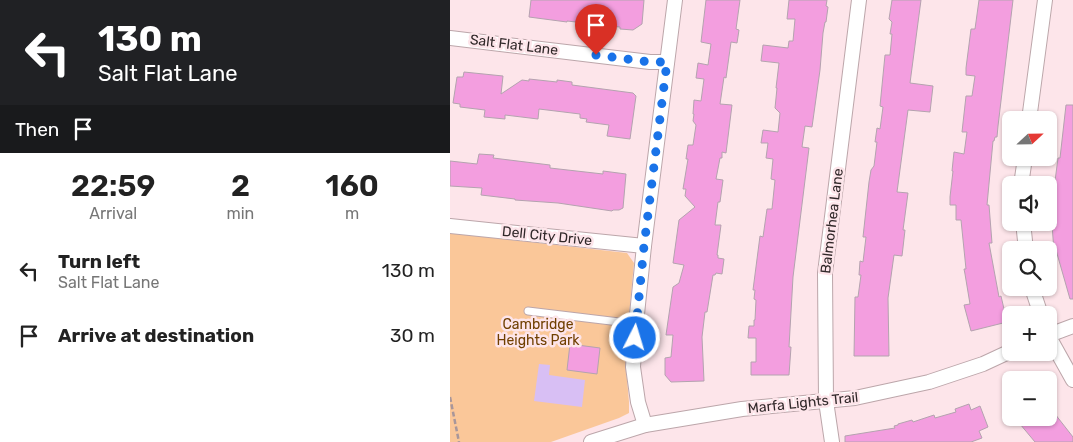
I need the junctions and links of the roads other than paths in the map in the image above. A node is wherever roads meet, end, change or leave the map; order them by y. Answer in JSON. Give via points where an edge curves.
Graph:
{"nodes":[{"id":1,"x":675,"y":0,"type":"edge"},
{"id":2,"x":859,"y":0,"type":"edge"},
{"id":3,"x":1045,"y":0,"type":"edge"},
{"id":4,"x":450,"y":38,"type":"edge"},
{"id":5,"x":667,"y":62,"type":"junction"},
{"id":6,"x":1031,"y":111,"type":"edge"},
{"id":7,"x":450,"y":226,"type":"edge"},
{"id":8,"x":644,"y":246,"type":"junction"},
{"id":9,"x":528,"y":311,"type":"dead end"},
{"id":10,"x":636,"y":324,"type":"junction"},
{"id":11,"x":1073,"y":326,"type":"edge"},
{"id":12,"x":1057,"y":333,"type":"edge"},
{"id":13,"x":1057,"y":351,"type":"edge"},
{"id":14,"x":1002,"y":355,"type":"edge"},
{"id":15,"x":1073,"y":380,"type":"edge"},
{"id":16,"x":826,"y":401,"type":"junction"},
{"id":17,"x":645,"y":425,"type":"junction"},
{"id":18,"x":591,"y":442,"type":"edge"},
{"id":19,"x":832,"y":442,"type":"edge"}],
"edges":[{"from":1,"to":5,"type":"street"},
{"from":2,"to":16,"type":"street","name":"Balmorhea Lane","via":[[825,273]]},
{"from":3,"to":6,"type":"street"},
{"from":4,"to":5,"type":"street","name":"Salt Flat Lane"},
{"from":5,"to":8,"type":"street"},
{"from":7,"to":8,"type":"street","name":"Dell City Drive"},
{"from":8,"to":10,"type":"street"},
{"from":9,"to":10,"type":"lane"},
{"from":10,"to":17,"type":"street","via":[[633,367]]},
{"from":11,"to":12,"type":"street"},
{"from":13,"to":15,"type":"street"},
{"from":14,"to":16,"type":"street","name":"Marfa Lights Trail","via":[[929,382]]},
{"from":16,"to":17,"type":"street","name":"Marfa Lights Trail","via":[[742,409]]},
{"from":16,"to":19,"type":"street","name":"Balmorhea Lane"},
{"from":17,"to":18,"type":"street","name":"Marfa Lights Trail"}]}
